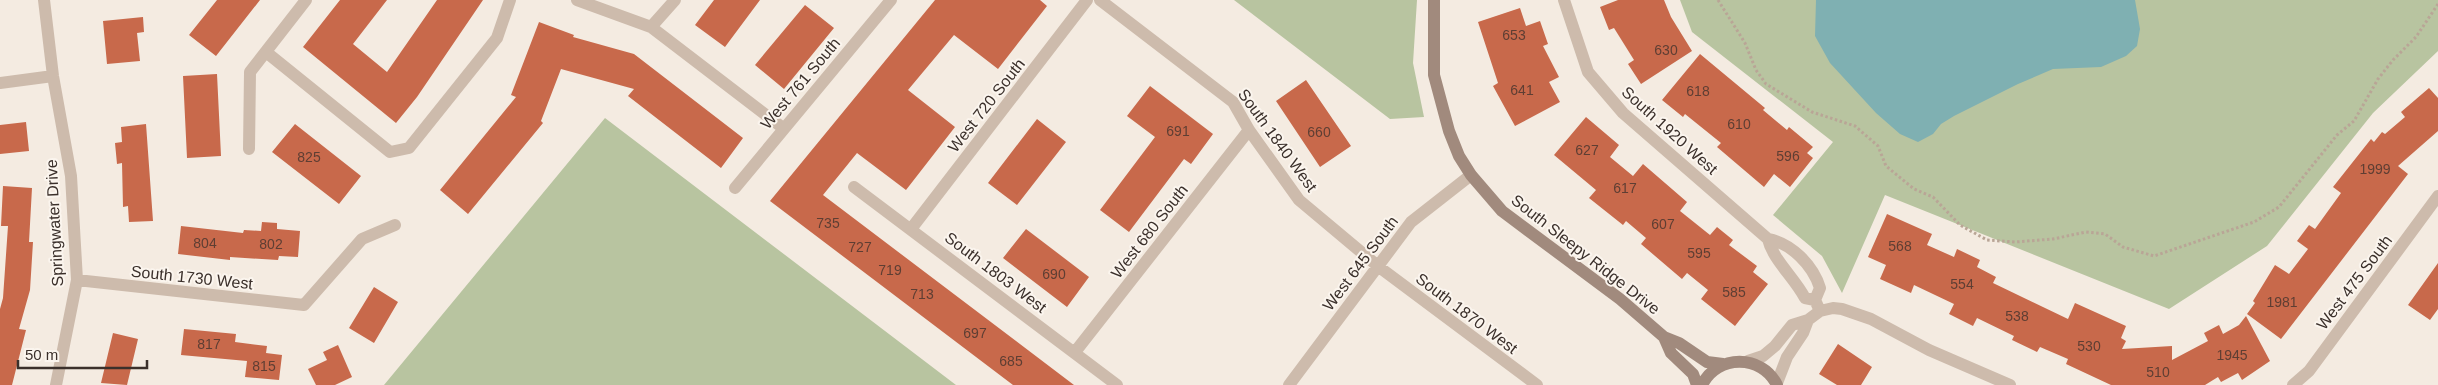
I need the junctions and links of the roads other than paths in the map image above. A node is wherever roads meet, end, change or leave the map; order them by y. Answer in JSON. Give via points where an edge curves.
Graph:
{"nodes":[{"id":1,"x":44,"y":0,"type":"edge"},
{"id":2,"x":306,"y":0,"type":"edge"},
{"id":3,"x":510,"y":0,"type":"edge"},
{"id":4,"x":577,"y":0,"type":"edge"},
{"id":5,"x":675,"y":0,"type":"edge"},
{"id":6,"x":891,"y":0,"type":"edge"},
{"id":7,"x":1087,"y":0,"type":"edge"},
{"id":8,"x":1100,"y":0,"type":"edge"},
{"id":9,"x":1434,"y":0,"type":"edge"},
{"id":10,"x":1564,"y":0,"type":"edge"},
{"id":11,"x":651,"y":27,"type":"junction"},
{"id":12,"x":266,"y":52,"type":"junction"},
{"id":13,"x":53,"y":76,"type":"junction"},
{"id":14,"x":0,"y":83,"type":"edge"},
{"id":15,"x":783,"y":128,"type":"junction"},
{"id":16,"x":1248,"y":130,"type":"junction"},
{"id":17,"x":250,"y":149,"type":"dead end"},
{"id":18,"x":1471,"y":175,"type":"junction"},
{"id":19,"x":854,"y":187,"type":"dead end"},
{"id":20,"x":735,"y":188,"type":"dead end"},
{"id":21,"x":2438,"y":196,"type":"edge"},
{"id":22,"x":395,"y":225,"type":"dead end"},
{"id":23,"x":911,"y":230,"type":"junction"},
{"id":24,"x":1768,"y":239,"type":"junction"},
{"id":25,"x":1379,"y":267,"type":"junction"},
{"id":26,"x":77,"y":280,"type":"junction"},
{"id":27,"x":1818,"y":305,"type":"junction"},
{"id":28,"x":1808,"y":320,"type":"junction"},
{"id":29,"x":1664,"y":337,"type":"junction"},
{"id":30,"x":1076,"y":352,"type":"junction"},
{"id":31,"x":1748,"y":362,"type":"junction"},
{"id":32,"x":1723,"y":364,"type":"junction"},
{"id":33,"x":1777,"y":384,"type":"edge"},
{"id":34,"x":56,"y":385,"type":"edge"},
{"id":35,"x":1117,"y":385,"type":"edge"},
{"id":36,"x":1289,"y":385,"type":"edge"},
{"id":37,"x":1537,"y":385,"type":"edge"},
{"id":38,"x":1697,"y":385,"type":"edge"},
{"id":39,"x":1702,"y":385,"type":"edge"},
{"id":40,"x":2010,"y":385,"type":"edge"},
{"id":41,"x":2294,"y":385,"type":"edge"}],
"edges":[{"from":1,"to":13,"type":"street","name":"Springwater Drive"},
{"from":2,"to":12,"type":"street"},
{"from":3,"to":12,"type":"street","via":[[497,38],[409,148],[390,152]]},
{"from":4,"to":11,"type":"street"},
{"from":5,"to":11,"type":"street"},
{"from":6,"to":15,"type":"street","name":"West 761 South"},
{"from":7,"to":23,"type":"street","name":"West 720 South"},
{"from":8,"to":16,"type":"street","name":"South 1840 West","via":[[1233,102]]},
{"from":9,"to":18,"type":"street","name":"South Sleepy Ridge Drive","via":[[1434,75],[1449,131]]},
{"from":10,"to":24,"type":"street","name":"South 1920 West","via":[[1588,72],[1623,113]]},
{"from":11,"to":15,"type":"street"},
{"from":12,"to":17,"type":"street","via":[[250,72]]},
{"from":13,"to":14,"type":"street"},
{"from":13,"to":26,"type":"street","name":"Springwater Drive","via":[[71,176]]},
{"from":15,"to":20,"type":"street","name":"West 761 South"},
{"from":16,"to":25,"type":"street","name":"South 1840 West","via":[[1299,200]]},
{"from":16,"to":30,"type":"street","name":"West 680 South"},
{"from":18,"to":25,"type":"street","name":"West 645 South","via":[[1411,222]]},
{"from":18,"to":29,"type":"street","name":"South Sleepy Ridge Drive","via":[[1502,211],[1620,299]]},
{"from":19,"to":23,"type":"street","name":"South 1803 West"},
{"from":21,"to":41,"type":"street","name":"West 475 South","via":[[2309,371]]},
{"from":22,"to":26,"type":"street","name":"South 1730 West","via":[[362,239],[304,305]]},
{"from":23,"to":30,"type":"street","name":"South 1803 West"},
{"from":24,"to":27,"type":"street","name":"South 1920 West","via":[[1771,252],[1805,298]]},
{"from":24,"to":27,"type":"street","name":"South 1920 West","via":[[1780,241],[1811,269],[1820,288]]},
{"from":25,"to":36,"type":"street","name":"West 645 South"},
{"from":25,"to":37,"type":"street","name":"South 1870 West"},
{"from":26,"to":34,"type":"street","name":"Springwater Drive"},
{"from":27,"to":28,"type":"street"},
{"from":27,"to":40,"type":"street","via":[[1857,313],[1929,350]]},
{"from":28,"to":31,"type":"street","via":[[1792,325],[1775,346]]},
{"from":28,"to":33,"type":"street","via":[[1787,357]]},
{"from":29,"to":32,"type":"street","name":"South Sleepy Ridge Drive","via":[[1680,343],[1707,362]]},
{"from":29,"to":38,"type":"street","name":"South Sleepy Ridge Drive","via":[[1671,353],[1693,374]]},
{"from":30,"to":35,"type":"street","name":"South 1803 West"},
{"from":31,"to":32,"type":"street"},
{"from":31,"to":33,"type":"street","via":[[1761,367]]},
{"from":32,"to":39,"type":"street","via":[[1711,372]]}]}
